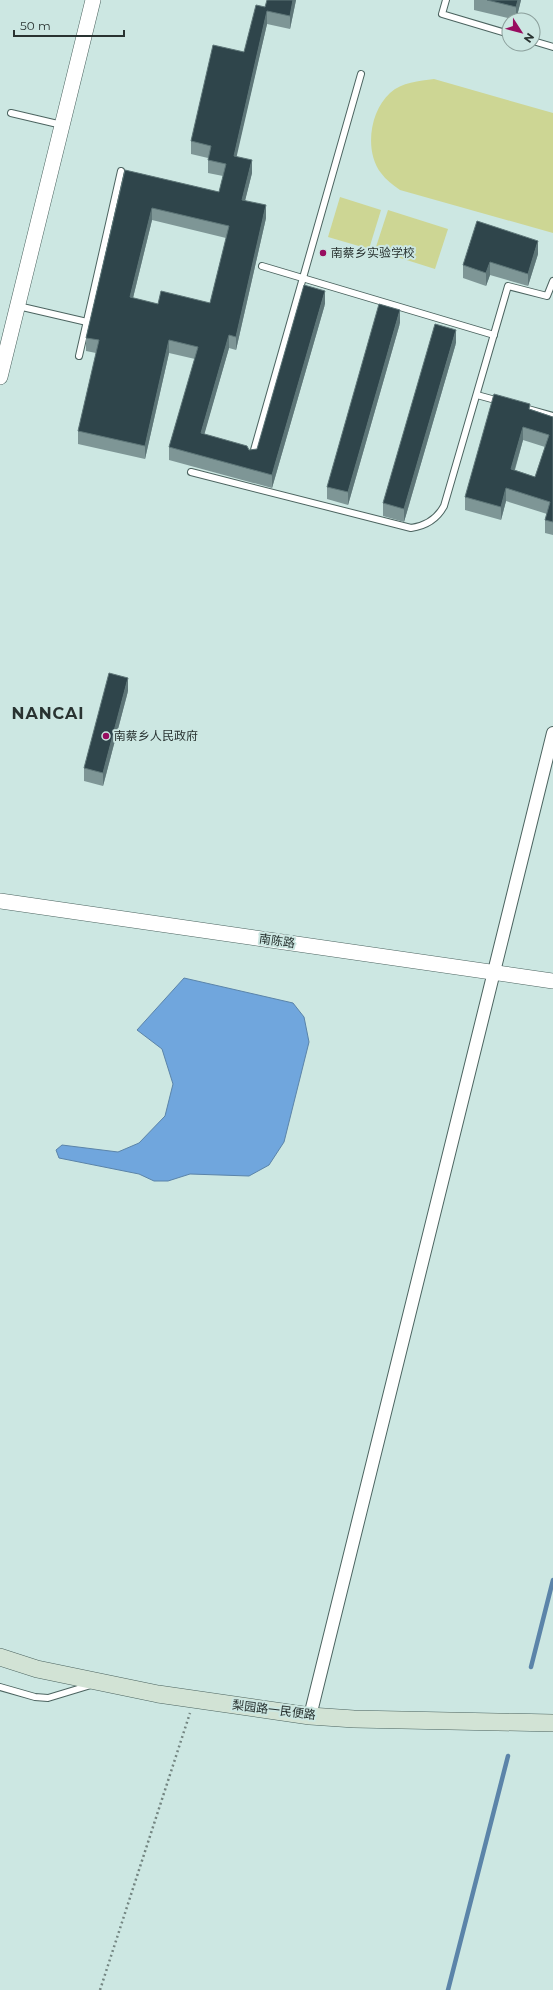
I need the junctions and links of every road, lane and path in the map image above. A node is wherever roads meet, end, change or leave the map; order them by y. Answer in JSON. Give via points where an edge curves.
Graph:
{"nodes":[{"id":1,"x":446,"y":0,"type":"edge"},
{"id":2,"x":90,"y":1,"type":"edge"},
{"id":3,"x":501,"y":32,"type":"edge"},
{"id":4,"x":541,"y":43,"type":"edge"},
{"id":5,"x":553,"y":47,"type":"edge"},
{"id":6,"x":361,"y":74,"type":"dead end"},
{"id":7,"x":11,"y":113,"type":"dead end"},
{"id":8,"x":62,"y":125,"type":"junction"},
{"id":9,"x":121,"y":171,"type":"dead end"},
{"id":10,"x":262,"y":266,"type":"dead end"},
{"id":11,"x":303,"y":278,"type":"junction"},
{"id":12,"x":553,"y":281,"type":"edge"},
{"id":13,"x":18,"y":306,"type":"junction"},
{"id":14,"x":87,"y":322,"type":"junction"},
{"id":15,"x":494,"y":335,"type":"junction"},
{"id":16,"x":79,"y":356,"type":"dead end"},
{"id":17,"x":0,"y":377,"type":"edge"},
{"id":18,"x":477,"y":395,"type":"junction"},
{"id":19,"x":507,"y":403,"type":"edge"},
{"id":20,"x":522,"y":407,"type":"edge"},
{"id":21,"x":553,"y":416,"type":"edge"},
{"id":22,"x":251,"y":459,"type":"edge"},
{"id":23,"x":191,"y":472,"type":"dead end"},
{"id":24,"x":553,"y":733,"type":"edge"},
{"id":25,"x":0,"y":901,"type":"edge"},
{"id":26,"x":494,"y":972,"type":"junction"},
{"id":27,"x":553,"y":981,"type":"edge"},
{"id":28,"x":0,"y":1657,"type":"edge"},
{"id":29,"x":100,"y":1682,"type":"junction"},
{"id":30,"x":0,"y":1687,"type":"edge"},
{"id":31,"x":195,"y":1700,"type":"junction"},
{"id":32,"x":310,"y":1716,"type":"junction"},
{"id":33,"x":553,"y":1723,"type":"edge"},
{"id":34,"x":100,"y":1990,"type":"edge"}],
"edges":[{"from":1,"to":3,"type":"lane","via":[[442,14]]},
{"from":2,"to":8,"type":"street"},
{"from":4,"to":5,"type":"lane"},
{"from":6,"to":11,"type":"lane"},
{"from":7,"to":8,"type":"lane"},
{"from":8,"to":13,"type":"street"},
{"from":9,"to":14,"type":"lane"},
{"from":10,"to":11,"type":"lane"},
{"from":11,"to":15,"type":"lane"},
{"from":11,"to":22,"type":"lane"},
{"from":12,"to":15,"type":"lane","via":[[547,296],[508,286]]},
{"from":13,"to":14,"type":"lane"},
{"from":13,"to":17,"type":"street"},
{"from":14,"to":16,"type":"lane"},
{"from":15,"to":18,"type":"lane"},
{"from":18,"to":19,"type":"lane"},
{"from":18,"to":23,"type":"lane","via":[[444,506],[434,518],[419,527],[411,528]]},
{"from":20,"to":21,"type":"lane"},
{"from":24,"to":26,"type":"street"},
{"from":25,"to":26,"type":"street","name":"南陈路"},
{"from":26,"to":27,"type":"street","name":"南陈路"},
{"from":26,"to":32,"type":"street"},
{"from":28,"to":29,"type":"main road","name":"梨园路一民便路","via":[[37,1669]]},
{"from":29,"to":30,"type":"lane","via":[[48,1698]]},
{"from":29,"to":31,"type":"main road","name":"梨园路一民便路"},
{"from":31,"to":32,"type":"main road","name":"梨园路一民便路"},
{"from":31,"to":34,"type":"path"},
{"from":32,"to":33,"type":"main road","name":"梨园路一民便路"}]}
